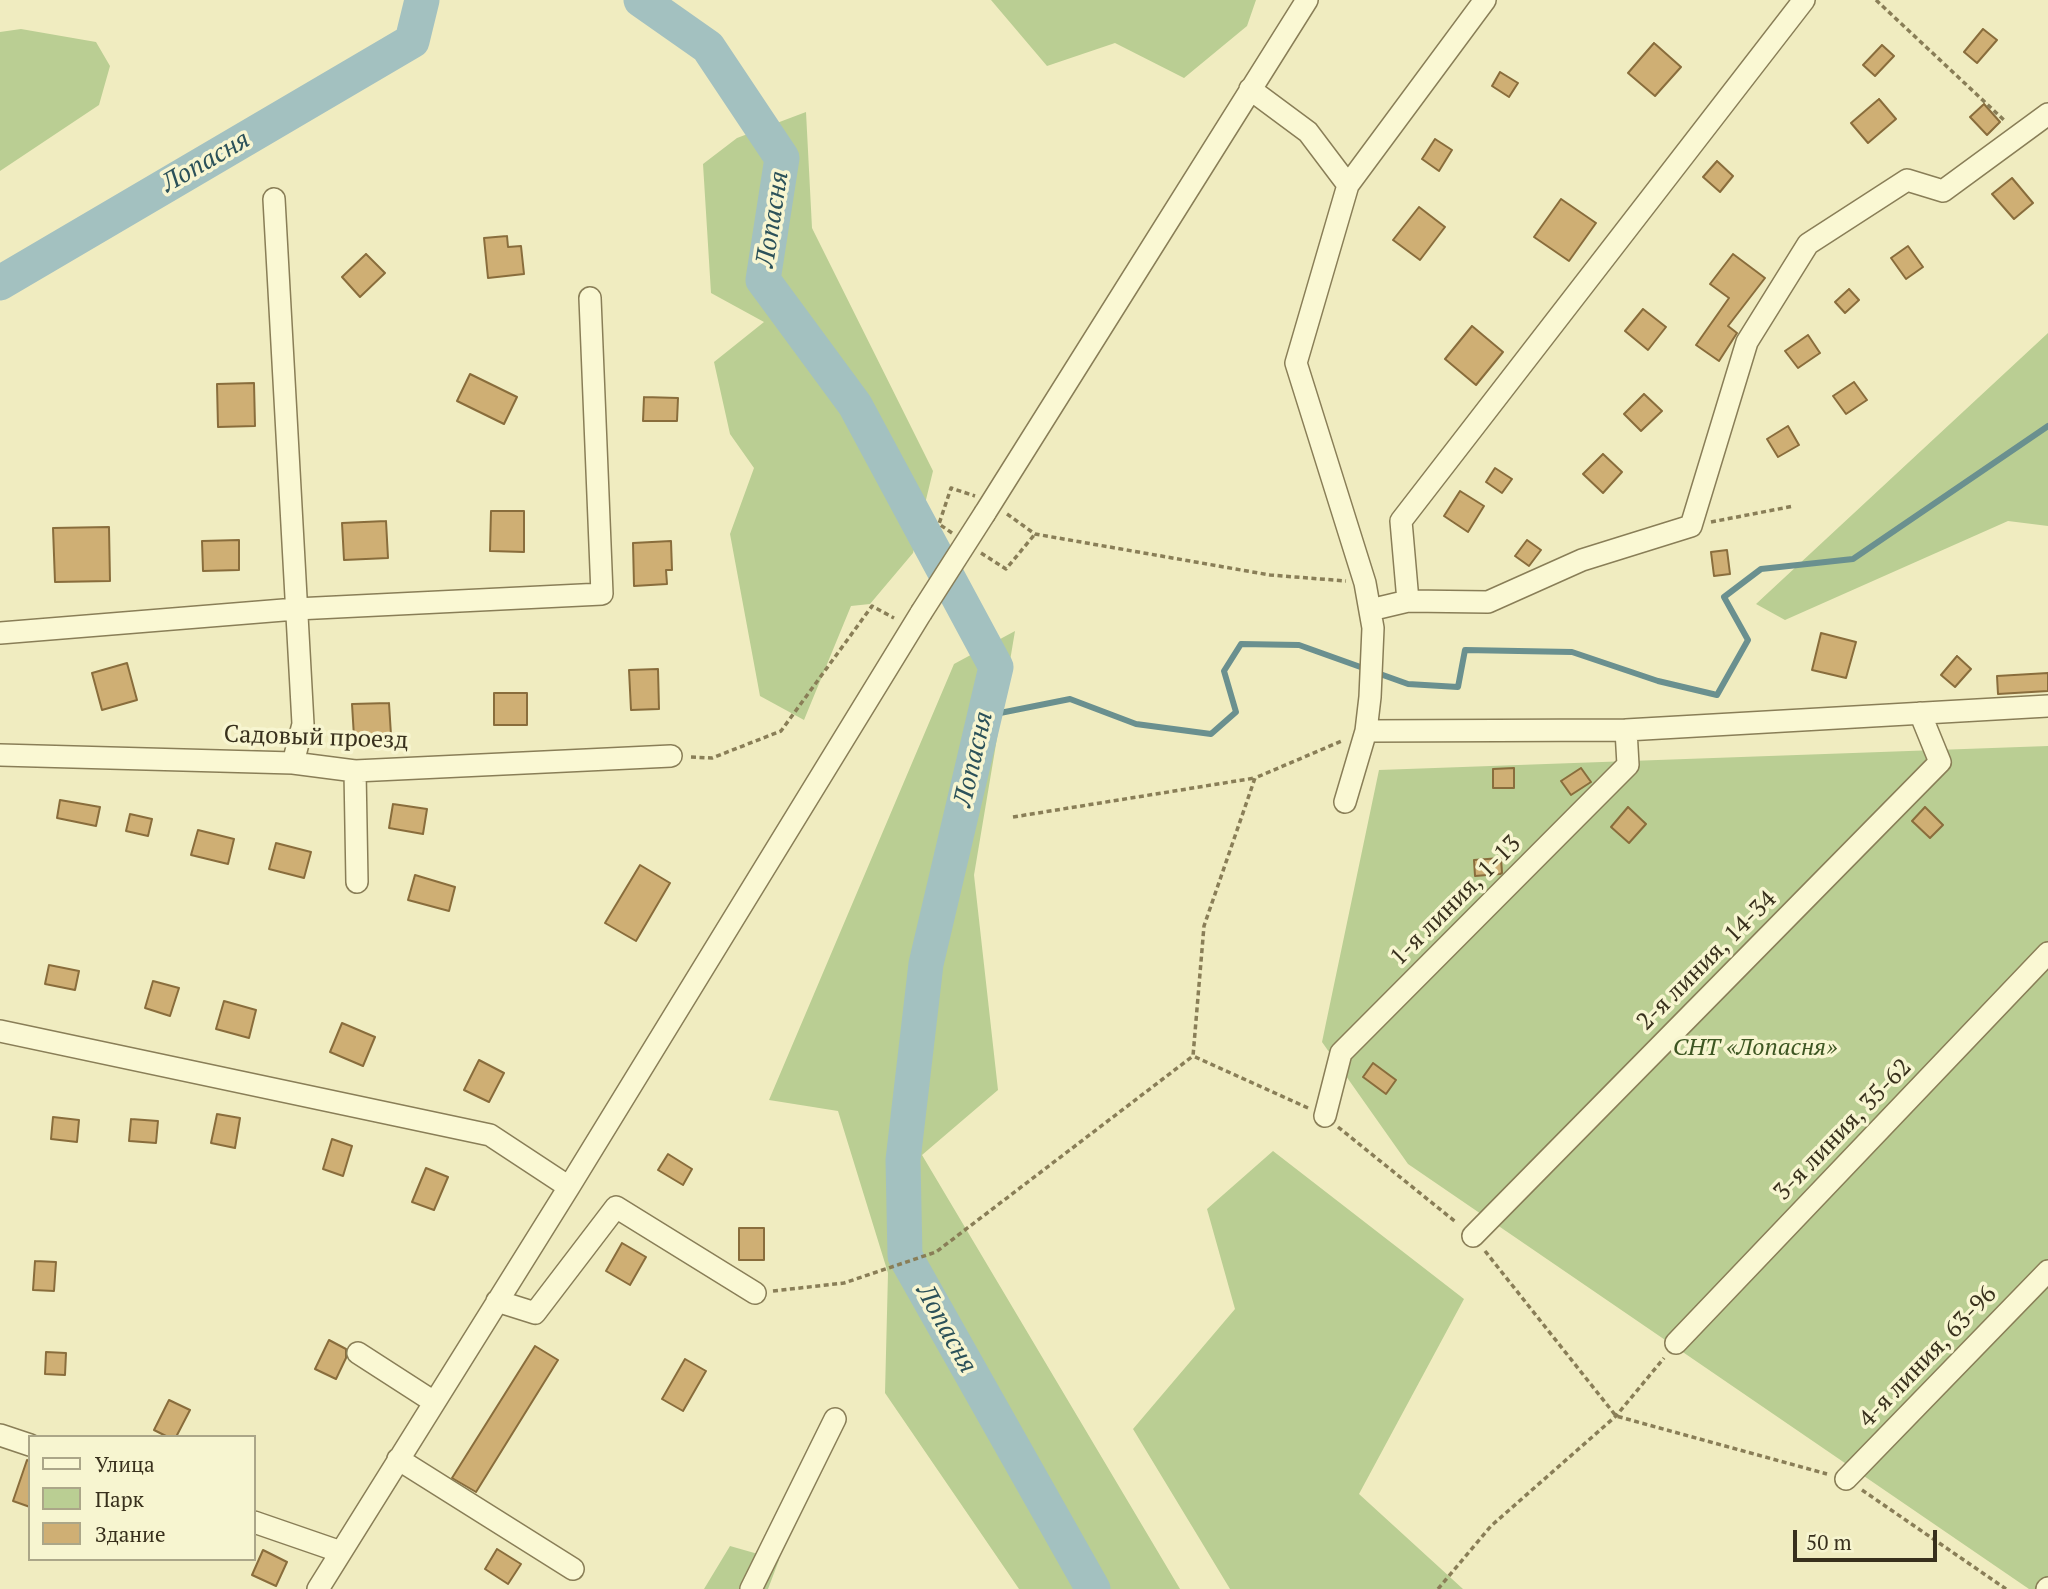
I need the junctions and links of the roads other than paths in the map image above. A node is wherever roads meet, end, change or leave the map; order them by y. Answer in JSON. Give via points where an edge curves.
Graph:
{"nodes":[{"id":1,"x":1307,"y":0,"type":"edge"},
{"id":2,"x":1485,"y":0,"type":"edge"},
{"id":3,"x":1804,"y":0,"type":"edge"},
{"id":4,"x":1250,"y":89,"type":"junction"},
{"id":5,"x":2048,"y":114,"type":"edge"},
{"id":6,"x":1348,"y":185,"type":"junction"},
{"id":7,"x":274,"y":198,"type":"dead end"},
{"id":8,"x":590,"y":298,"type":"dead end"},
{"id":9,"x":1408,"y":601,"type":"junction"},
{"id":10,"x":296,"y":610,"type":"junction"},
{"id":11,"x":1371,"y":619,"type":"junction"},
{"id":12,"x":0,"y":633,"type":"edge"},
{"id":13,"x":2048,"y":706,"type":"edge"},
{"id":14,"x":1920,"y":713,"type":"junction"},
{"id":15,"x":1626,"y":730,"type":"junction"},
{"id":16,"x":1366,"y":732,"type":"junction"},
{"id":17,"x":0,"y":755,"type":"edge"},
{"id":18,"x":671,"y":756,"type":"road end"},
{"id":19,"x":293,"y":763,"type":"junction"},
{"id":20,"x":355,"y":771,"type":"junction"},
{"id":21,"x":1345,"y":802,"type":"dead end"},
{"id":22,"x":357,"y":882,"type":"dead end"},
{"id":23,"x":2048,"y":953,"type":"edge"},
{"id":24,"x":0,"y":1031,"type":"edge"},
{"id":25,"x":1325,"y":1116,"type":"dead end"},
{"id":26,"x":569,"y":1187,"type":"junction"},
{"id":27,"x":1473,"y":1236,"type":"dead end"},
{"id":28,"x":2048,"y":1271,"type":"edge"},
{"id":29,"x":755,"y":1293,"type":"road end"},
{"id":30,"x":497,"y":1301,"type":"junction"},
{"id":31,"x":1676,"y":1343,"type":"road end"},
{"id":32,"x":358,"y":1353,"type":"dead end"},
{"id":33,"x":433,"y":1402,"type":"junction"},
{"id":34,"x":835,"y":1419,"type":"dead end"},
{"id":35,"x":0,"y":1435,"type":"edge"},
{"id":36,"x":28,"y":1445,"type":"edge"},
{"id":37,"x":398,"y":1459,"type":"junction"},
{"id":38,"x":1846,"y":1479,"type":"dead end"},
{"id":39,"x":256,"y":1523,"type":"edge"},
{"id":40,"x":341,"y":1552,"type":"junction"},
{"id":41,"x":573,"y":1569,"type":"dead end"},
{"id":42,"x":318,"y":1589,"type":"edge"},
{"id":43,"x":751,"y":1589,"type":"edge"}],
"edges":[{"from":1,"to":4,"type":"street"},
{"from":2,"to":6,"type":"street"},
{"from":3,"to":9,"type":"street","via":[[1401,521]]},
{"from":4,"to":6,"type":"street","via":[[1308,132]]},
{"from":4,"to":26,"type":"street","bridge":true,"via":[[995,513],[921,613]]},
{"from":5,"to":9,"type":"street","via":[[1943,191],[1907,180],[1808,244],[1747,342],[1691,526],[1582,559],[1488,602]]},
{"from":6,"to":11,"type":"street","via":[[1296,363],[1365,583]]},
{"from":7,"to":10,"type":"street"},
{"from":8,"to":10,"type":"street","via":[[602,594]]},
{"from":9,"to":11,"type":"street"},
{"from":10,"to":12,"type":"street"},
{"from":10,"to":19,"type":"street","via":[[303,724]]},
{"from":11,"to":16,"type":"street"},
{"from":13,"to":14,"type":"street"},
{"from":14,"to":15,"type":"street"},
{"from":14,"to":27,"type":"street","name":"2-я линия, 14-34","via":[[1940,762]]},
{"from":15,"to":16,"type":"street"},
{"from":15,"to":25,"type":"street","name":"1-я линия, 1-13","via":[[1628,765],[1341,1053]]},
{"from":16,"to":21,"type":"street"},
{"from":17,"to":19,"type":"street","name":"Садовый проезд"},
{"from":18,"to":20,"type":"street","name":"Садовый проезд"},
{"from":19,"to":20,"type":"street","name":"Садовый проезд"},
{"from":20,"to":22,"type":"street"},
{"from":23,"to":31,"type":"street","name":"3-я линия, 35-62"},
{"from":24,"to":26,"type":"street","via":[[490,1135]]},
{"from":26,"to":30,"type":"street"},
{"from":28,"to":38,"type":"street","name":"4-я линия, 63-96"},
{"from":29,"to":30,"type":"street","via":[[616,1207],[534,1313]]},
{"from":30,"to":33,"type":"street"},
{"from":32,"to":33,"type":"street"},
{"from":33,"to":37,"type":"street"},
{"from":34,"to":43,"type":"street"},
{"from":35,"to":36,"type":"street"},
{"from":37,"to":40,"type":"street"},
{"from":37,"to":41,"type":"street"},
{"from":39,"to":40,"type":"street"},
{"from":40,"to":42,"type":"street"}]}
